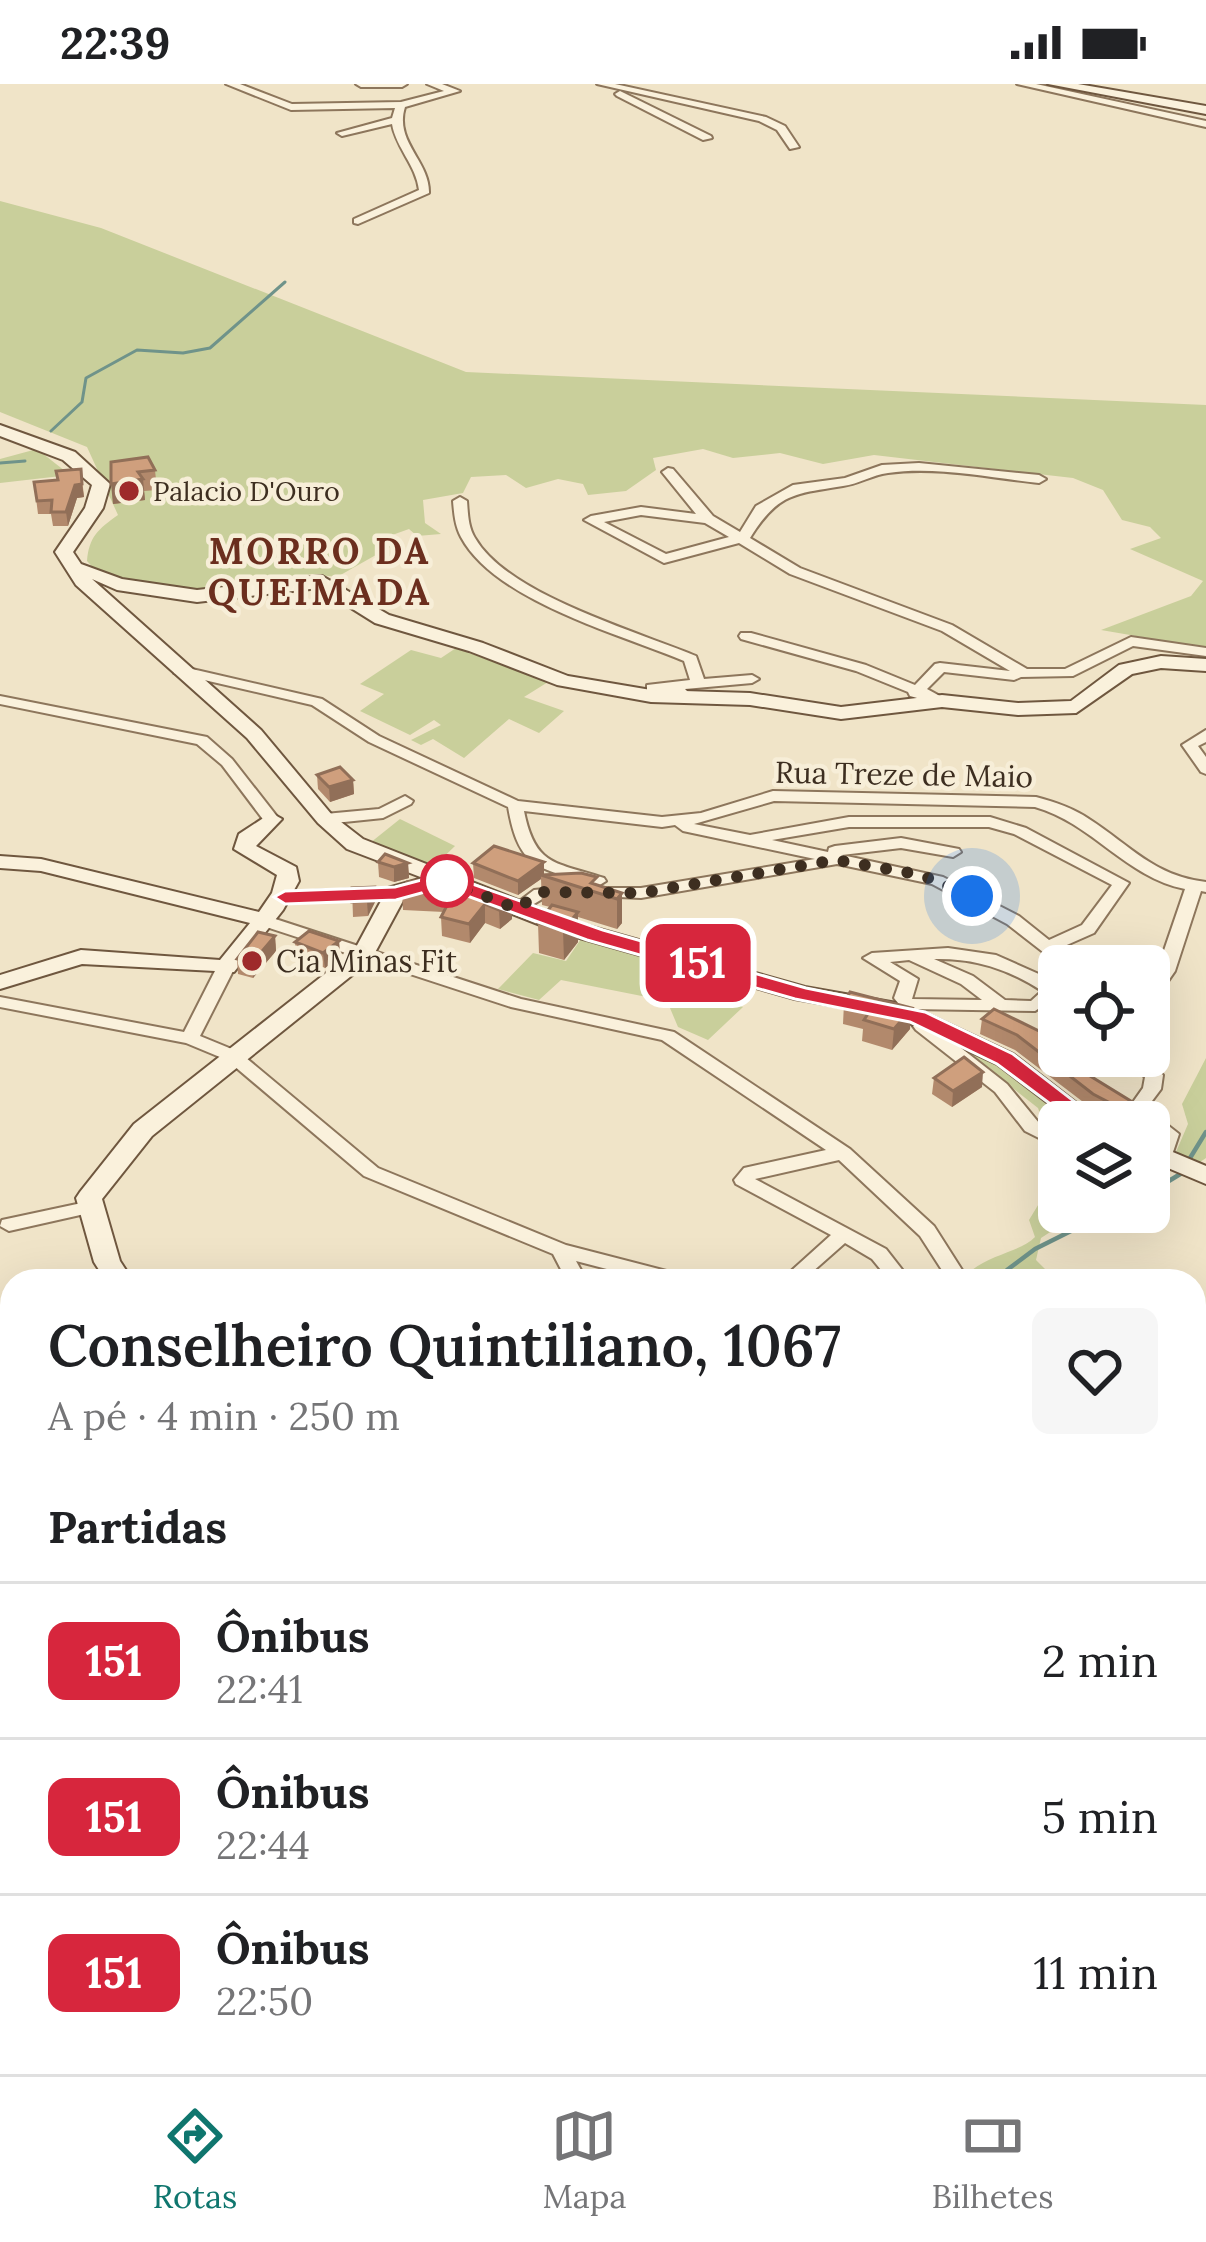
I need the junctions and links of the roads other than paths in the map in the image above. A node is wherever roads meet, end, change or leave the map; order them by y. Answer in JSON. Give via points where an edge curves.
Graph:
{"nodes":[{"id":1,"x":232,"y":84,"type":"edge"},
{"id":2,"x":361,"y":84,"type":"edge"},
{"id":3,"x":402,"y":84,"type":"edge"},
{"id":4,"x":433,"y":84,"type":"edge"},
{"id":5,"x":1022,"y":84,"type":"edge"},
{"id":6,"x":1055,"y":84,"type":"edge"},
{"id":7,"x":608,"y":86,"type":"edge"},
{"id":8,"x":401,"y":105,"type":"junction"},
{"id":9,"x":1206,"y":110,"type":"edge"},
{"id":10,"x":395,"y":120,"type":"junction"},
{"id":11,"x":1206,"y":124,"type":"edge"},
{"id":12,"x":342,"y":133,"type":"dead end"},
{"id":13,"x":706,"y":138,"type":"dead end"},
{"id":14,"x":794,"y":147,"type":"dead end"},
{"id":15,"x":358,"y":221,"type":"dead end"},
{"id":16,"x":0,"y":430,"type":"edge"},
{"id":17,"x":668,"y":472,"type":"dead end"},
{"id":18,"x":1039,"y":478,"type":"dead end"},
{"id":19,"x":460,"y":500,"type":"dead end"},
{"id":20,"x":708,"y":519,"type":"junction"},
{"id":21,"x":742,"y":538,"type":"junction"},
{"id":22,"x":64,"y":552,"type":"junction"},
{"id":23,"x":746,"y":635,"type":"dead end"},
{"id":24,"x":1206,"y":652,"type":"edge"},
{"id":25,"x":1206,"y":665,"type":"edge"},
{"id":26,"x":179,"y":670,"type":"junction"},
{"id":27,"x":1014,"y":676,"type":"dead end"},
{"id":28,"x":752,"y":679,"type":"dead end"},
{"id":29,"x":698,"y":683,"type":"junction"},
{"id":30,"x":915,"y":693,"type":"junction"},
{"id":31,"x":734,"y":698,"type":"junction"},
{"id":32,"x":0,"y":700,"type":"edge"},
{"id":33,"x":942,"y":700,"type":"junction"},
{"id":34,"x":1206,"y":735,"type":"edge"},
{"id":35,"x":1206,"y":770,"type":"edge"},
{"id":36,"x":405,"y":801,"type":"dead end"},
{"id":37,"x":515,"y":805,"type":"junction"},
{"id":38,"x":271,"y":819,"type":"joint"},
{"id":39,"x":325,"y":819,"type":"junction"},
{"id":40,"x":662,"y":822,"type":"junction"},
{"id":41,"x":756,"y":838,"type":"junction"},
{"id":42,"x":789,"y":845,"type":"junction"},
{"id":43,"x":953,"y":852,"type":"dead end"},
{"id":44,"x":836,"y":860,"type":"junction"},
{"id":45,"x":0,"y":862,"type":"edge"},
{"id":46,"x":444,"y":880,"type":"junction"},
{"id":47,"x":1200,"y":887,"type":"edge"},
{"id":48,"x":650,"y":890,"type":"junction"},
{"id":49,"x":396,"y":893,"type":"junction"},
{"id":50,"x":285,"y":897,"type":"junction"},
{"id":51,"x":517,"y":909,"type":"junction"},
{"id":52,"x":260,"y":919,"type":"junction"},
{"id":53,"x":1042,"y":945,"type":"edge"},
{"id":54,"x":1053,"y":945,"type":"edge"},
{"id":55,"x":363,"y":955,"type":"junction"},
{"id":56,"x":910,"y":955,"type":"junction"},
{"id":57,"x":1170,"y":961,"type":"edge"},
{"id":58,"x":226,"y":967,"type":"junction"},
{"id":59,"x":1038,"y":980,"type":"edge"},
{"id":60,"x":0,"y":982,"type":"edge"},
{"id":61,"x":0,"y":1002,"type":"edge"},
{"id":62,"x":999,"y":1004,"type":"junction"},
{"id":63,"x":1038,"y":1005,"type":"edge"},
{"id":64,"x":908,"y":1016,"type":"junction"},
{"id":65,"x":190,"y":1038,"type":"junction"},
{"id":66,"x":233,"y":1056,"type":"junction"},
{"id":67,"x":1154,"y":1077,"type":"edge"},
{"id":68,"x":1061,"y":1101,"type":"edge"},
{"id":69,"x":1038,"y":1130,"type":"edge"},
{"id":70,"x":844,"y":1153,"type":"junction"},
{"id":71,"x":1178,"y":1162,"type":"edge"},
{"id":72,"x":91,"y":1207,"type":"junction"},
{"id":73,"x":9,"y":1225,"type":"dead end"},
{"id":74,"x":844,"y":1234,"type":"junction"},
{"id":75,"x":560,"y":1250,"type":"junction"},
{"id":76,"x":112,"y":1269,"type":"edge"},
{"id":77,"x":570,"y":1269,"type":"edge"},
{"id":78,"x":633,"y":1269,"type":"edge"},
{"id":79,"x":804,"y":1269,"type":"edge"},
{"id":80,"x":891,"y":1269,"type":"edge"},
{"id":81,"x":951,"y":1269,"type":"edge"}],
"edges":[{"from":1,"to":8,"type":"street","via":[[291,107]]},
{"from":2,"to":3,"type":"street"},
{"from":4,"to":8,"type":"street","via":[[455,91]]},
{"from":5,"to":11,"type":"street"},
{"from":6,"to":9,"type":"street"},
{"from":7,"to":13,"type":"street"},
{"from":7,"to":14,"type":"street","via":[[742,112],[782,128]]},
{"from":8,"to":10,"type":"street"},
{"from":10,"to":12,"type":"street"},
{"from":10,"to":15,"type":"street","via":[[425,191]]},
{"from":16,"to":22,"type":"street","via":[[69,456],[101,484]]},
{"from":17,"to":20,"type":"street"},
{"from":18,"to":21,"type":"street","via":[[882,469],[789,493],[761,509]]},
{"from":19,"to":29,"type":"street","via":[[466,536],[489,562],[528,588],[692,659]]},
{"from":20,"to":21,"type":"street"},
{"from":20,"to":21,"type":"street","via":[[641,511],[591,520],[659,559]]},
{"from":21,"to":24,"type":"street","via":[[811,578],[947,628],[1024,673],[1068,673],[1131,641]]},
{"from":22,"to":26,"type":"street"},
{"from":22,"to":31,"type":"street","via":[[98,579],[173,594],[322,582],[382,620],[564,681],[651,696]]},
{"from":23,"to":30,"type":"street","via":[[880,674]]},
{"from":25,"to":33,"type":"street","via":[[1126,669],[1076,707]]},
{"from":26,"to":37,"type":"street","name":"Rua Treze de Maio","via":[[317,702],[374,739]]},
{"from":26,"to":39,"type":"street","via":[[254,734]]},
{"from":27,"to":30,"type":"street","via":[[940,667]]},
{"from":28,"to":29,"type":"street"},
{"from":29,"to":31,"type":"street","via":[[652,688]]},
{"from":30,"to":33,"type":"street"},
{"from":31,"to":33,"type":"street","via":[[855,714]]},
{"from":32,"to":38,"type":"street","via":[[202,740]]},
{"from":34,"to":35,"type":"street","via":[[1190,745]]},
{"from":36,"to":39,"type":"street","via":[[383,813]]},
{"from":37,"to":40,"type":"street","name":"Rua Treze de Maio"},
{"from":37,"to":48,"type":"street","via":[[521,844],[532,856]]},
{"from":38,"to":50,"type":"street","via":[[245,850],[288,872]]},
{"from":39,"to":46,"type":"street","via":[[355,844]]},
{"from":40,"to":41,"type":"street"},
{"from":40,"to":47,"type":"street","name":"Rua Treze de Maio","via":[[773,796],[1036,802],[1072,814],[1155,876]]},
{"from":41,"to":42,"type":"street"},
{"from":41,"to":54,"type":"street","via":[[885,820],[1010,826],[1121,883],[1088,929]]},
{"from":42,"to":43,"type":"street","via":[[854,850],[902,843]]},
{"from":42,"to":44,"type":"street"},
{"from":44,"to":48,"type":"street"},
{"from":44,"to":53,"type":"street","via":[[937,880],[1001,912]]},
{"from":45,"to":52,"type":"street"},
{"from":46,"to":49,"type":"street"},
{"from":46,"to":51,"type":"street"},
{"from":47,"to":57,"type":"street"},
{"from":48,"to":51,"type":"street","via":[[540,892]]},
{"from":49,"to":50,"type":"street"},
{"from":49,"to":55,"type":"street"},
{"from":50,"to":52,"type":"street"},
{"from":51,"to":64,"type":"street","via":[[802,994]]},
{"from":52,"to":55,"type":"street"},
{"from":52,"to":58,"type":"street"},
{"from":55,"to":66,"type":"street"},
{"from":55,"to":70,"type":"street","via":[[572,1018],[668,1036]]},
{"from":56,"to":59,"type":"street","via":[[977,956]]},
{"from":56,"to":62,"type":"street"},
{"from":56,"to":64,"type":"street","via":[[872,958],[908,979]]},
{"from":58,"to":60,"type":"street","via":[[81,957]]},
{"from":58,"to":65,"type":"street"},
{"from":61,"to":65,"type":"street"},
{"from":62,"to":63,"type":"street"},
{"from":62,"to":64,"type":"street"},
{"from":64,"to":68,"type":"street","via":[[1005,1059]]},
{"from":64,"to":69,"type":"street","via":[[1001,1088]]},
{"from":65,"to":66,"type":"street"},
{"from":66,"to":72,"type":"street","via":[[143,1130],[89,1198]]},
{"from":66,"to":75,"type":"street","via":[[371,1172]]},
{"from":67,"to":71,"type":"street","via":[[1139,1109],[1170,1134]]},
{"from":70,"to":74,"type":"street","via":[[743,1180]]},
{"from":70,"to":81,"type":"street","via":[[927,1231]]},
{"from":72,"to":73,"type":"street"},
{"from":72,"to":76,"type":"street"},
{"from":74,"to":79,"type":"street"},
{"from":74,"to":80,"type":"street"},
{"from":75,"to":77,"type":"street"},
{"from":75,"to":78,"type":"street"}]}
